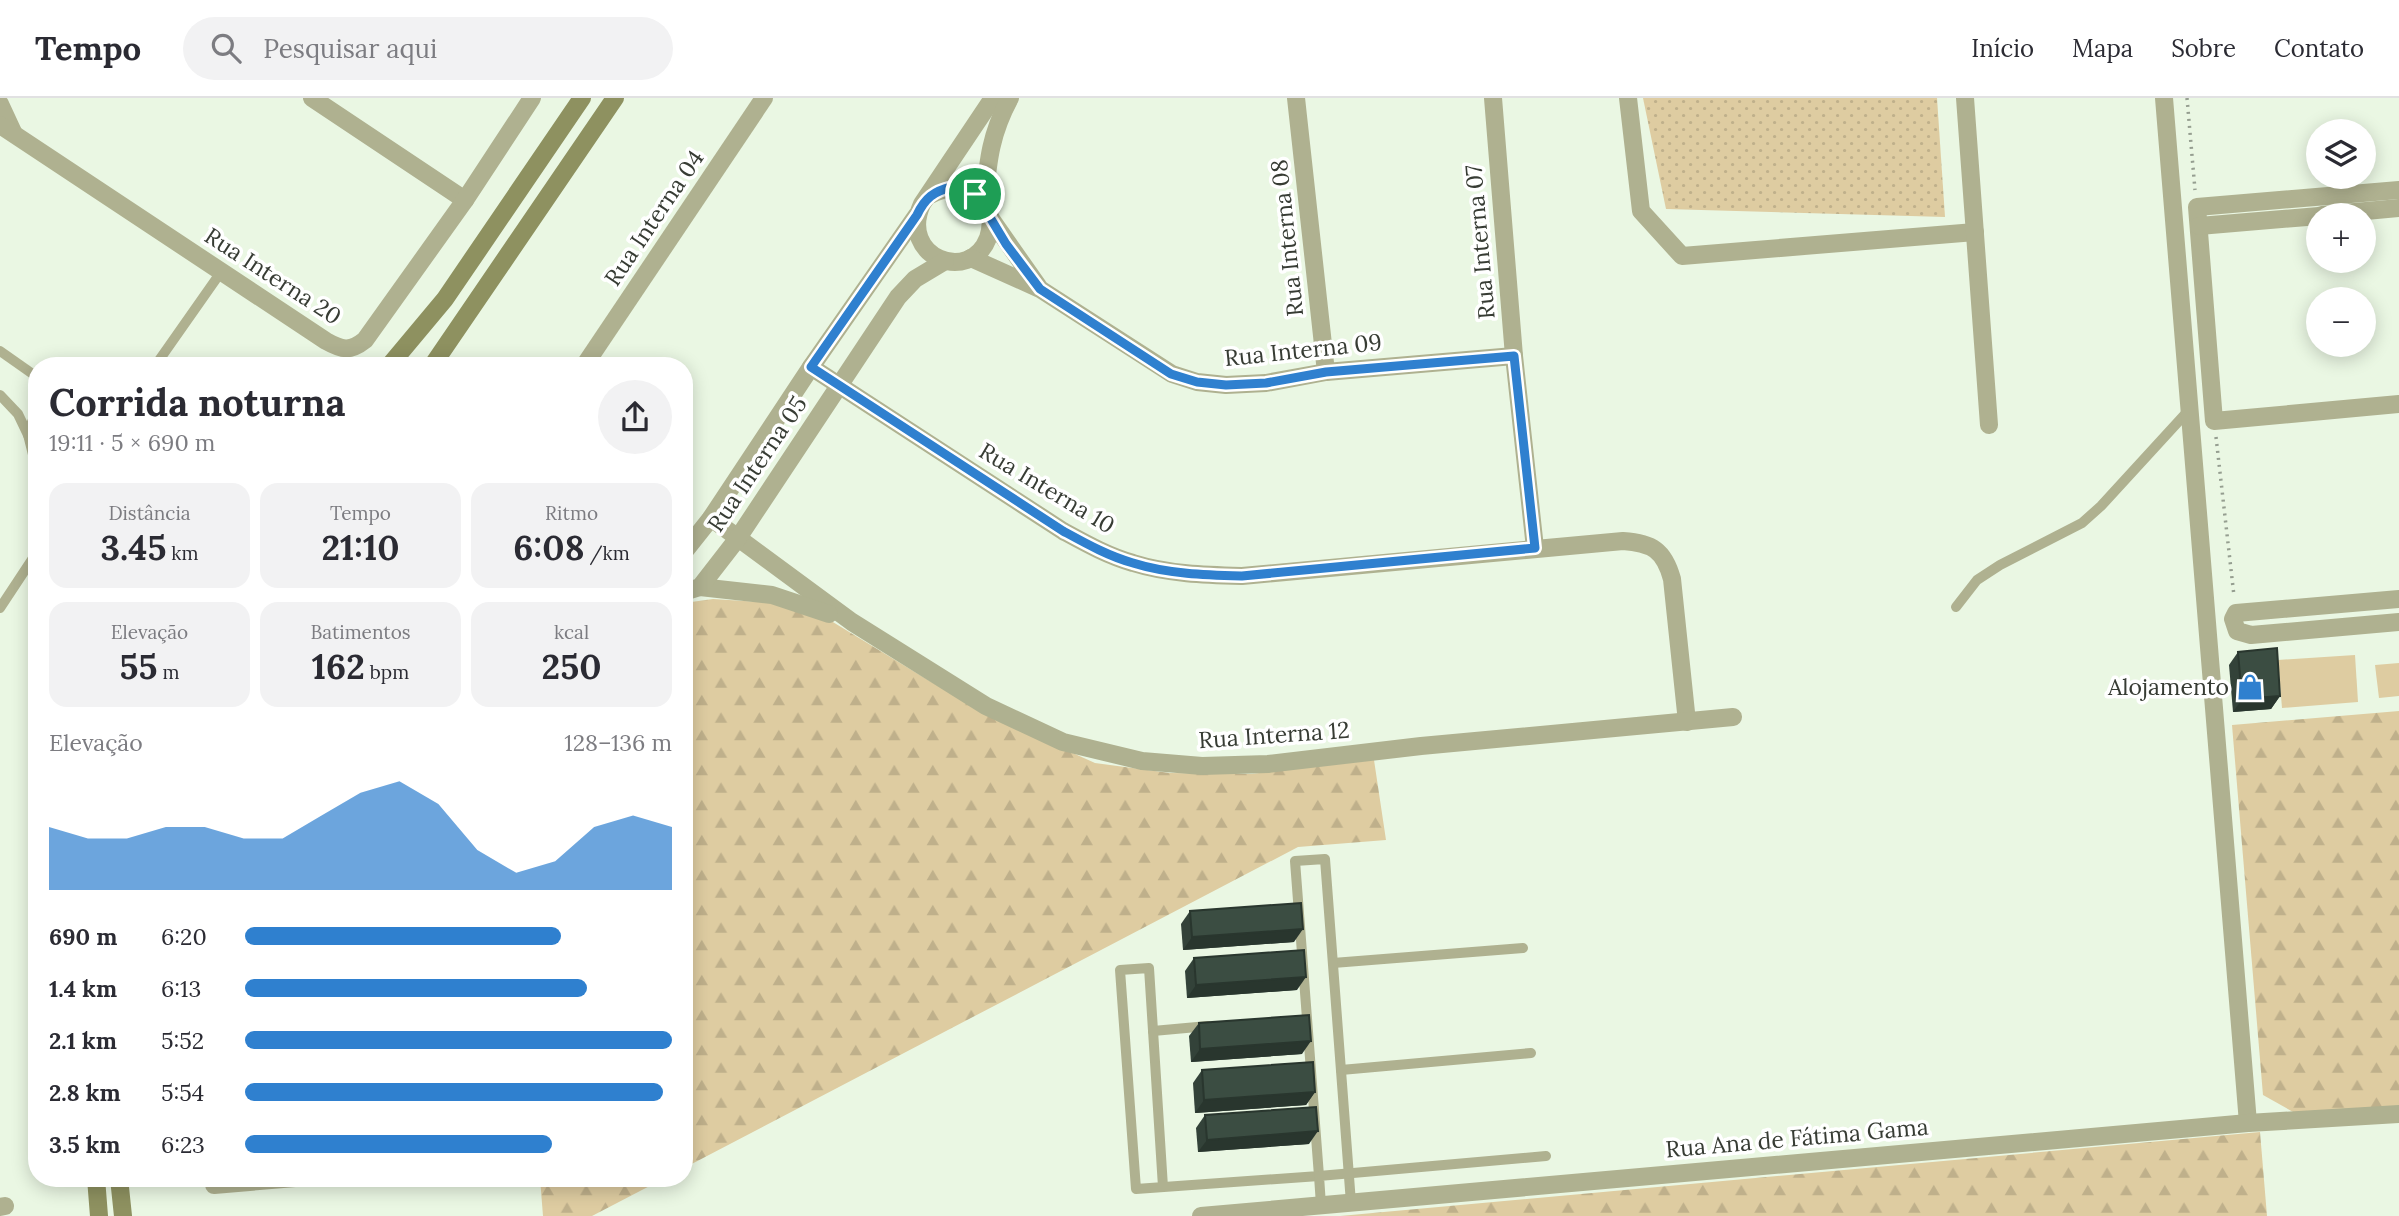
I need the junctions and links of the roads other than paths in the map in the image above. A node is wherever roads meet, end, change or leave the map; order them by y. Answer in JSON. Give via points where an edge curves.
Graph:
{"nodes":[{"id":1,"x":312,"y":98,"type":"edge"},
{"id":2,"x":531,"y":98,"type":"edge"},
{"id":3,"x":582,"y":98,"type":"edge"},
{"id":4,"x":615,"y":98,"type":"edge"},
{"id":5,"x":764,"y":98,"type":"edge"},
{"id":6,"x":993,"y":98,"type":"edge"},
{"id":7,"x":1010,"y":98,"type":"edge"},
{"id":8,"x":1296,"y":98,"type":"edge"},
{"id":9,"x":1493,"y":98,"type":"edge"},
{"id":10,"x":1628,"y":98,"type":"edge"},
{"id":11,"x":1965,"y":98,"type":"edge"},
{"id":12,"x":2164,"y":98,"type":"edge"},
{"id":13,"x":0,"y":104,"type":"edge"},
{"id":14,"x":6,"y":128,"type":"edge"},
{"id":15,"x":2399,"y":190,"type":"edge"},
{"id":16,"x":930,"y":195,"type":"junction"},
{"id":17,"x":466,"y":200,"type":"junction"},
{"id":18,"x":984,"y":202,"type":"junction"},
{"id":19,"x":2399,"y":208,"type":"edge"},
{"id":20,"x":2376,"y":210,"type":"edge"},
{"id":21,"x":917,"y":215,"type":"junction"},
{"id":22,"x":2306,"y":216,"type":"edge"},
{"id":23,"x":991,"y":219,"type":"junction"},
{"id":24,"x":2199,"y":226,"type":"junction"},
{"id":25,"x":1975,"y":232,"type":"junction"},
{"id":26,"x":971,"y":258,"type":"junction"},
{"id":27,"x":945,"y":261,"type":"junction"},
{"id":28,"x":221,"y":272,"type":"junction"},
{"id":29,"x":1040,"y":289,"type":"junction"},
{"id":30,"x":0,"y":351,"type":"edge"},
{"id":31,"x":1514,"y":356,"type":"junction"},
{"id":32,"x":161,"y":357,"type":"edge"},
{"id":33,"x":397,"y":357,"type":"edge"},
{"id":34,"x":438,"y":357,"type":"edge"},
{"id":35,"x":590,"y":357,"type":"edge"},
{"id":36,"x":811,"y":367,"type":"junction"},
{"id":37,"x":28,"y":371,"type":"edge"},
{"id":38,"x":1326,"y":372,"type":"junction"},
{"id":39,"x":839,"y":385,"type":"junction"},
{"id":40,"x":0,"y":395,"type":"edge"},
{"id":41,"x":2399,"y":404,"type":"edge"},
{"id":42,"x":2189,"y":410,"type":"junction"},
{"id":43,"x":1989,"y":425,"type":"dead end"},
{"id":44,"x":28,"y":435,"type":"edge"},
{"id":45,"x":711,"y":518,"type":"junction"},
{"id":46,"x":738,"y":538,"type":"junction"},
{"id":47,"x":693,"y":541,"type":"edge"},
{"id":48,"x":1535,"y":548,"type":"junction"},
{"id":49,"x":28,"y":566,"type":"edge"},
{"id":50,"x":693,"y":589,"type":"edge"},
{"id":51,"x":693,"y":590,"type":"edge"},
{"id":52,"x":2399,"y":599,"type":"edge"},
{"id":53,"x":1956,"y":607,"type":"dead end"},
{"id":54,"x":0,"y":608,"type":"edge"},
{"id":55,"x":852,"y":622,"type":"junction"},
{"id":56,"x":2399,"y":622,"type":"edge"},
{"id":57,"x":1733,"y":718,"type":"dead end"},
{"id":58,"x":1687,"y":722,"type":"junction"},
{"id":59,"x":1523,"y":948,"type":"dead end"},
{"id":60,"x":1333,"y":963,"type":"junction"},
{"id":61,"x":1307,"y":1016,"type":"junction"},
{"id":62,"x":1294,"y":1018,"type":"edge"},
{"id":63,"x":1217,"y":1025,"type":"edge"},
{"id":64,"x":1153,"y":1031,"type":"junction"},
{"id":65,"x":1531,"y":1053,"type":"dead end"},
{"id":66,"x":1341,"y":1070,"type":"junction"},
{"id":67,"x":2399,"y":1114,"type":"edge"},
{"id":68,"x":2248,"y":1123,"type":"junction"},
{"id":69,"x":1546,"y":1156,"type":"dead end"},
{"id":70,"x":1349,"y":1173,"type":"junction"},
{"id":71,"x":1319,"y":1175,"type":"junction"},
{"id":72,"x":97,"y":1187,"type":"edge"},
{"id":73,"x":120,"y":1187,"type":"edge"},
{"id":74,"x":1163,"y":1187,"type":"junction"},
{"id":75,"x":1351,"y":1203,"type":"junction"},
{"id":76,"x":1321,"y":1205,"type":"junction"},
{"id":77,"x":99,"y":1216,"type":"edge"},
{"id":78,"x":123,"y":1216,"type":"edge"},
{"id":79,"x":1200,"y":1216,"type":"edge"}],
"edges":[{"from":1,"to":17,"type":"street"},
{"from":2,"to":17,"type":"street","name":"Rua Interna 20"},
{"from":3,"to":33,"type":"main road","via":[[445,299]]},
{"from":4,"to":34,"type":"main road"},
{"from":5,"to":35,"type":"street","name":"Rua Interna 04"},
{"from":6,"to":16,"type":"street"},
{"from":7,"to":18,"type":"street","via":[[990,144]]},
{"from":8,"to":38,"type":"street","name":"Rua Interna 08"},
{"from":9,"to":31,"type":"street","name":"Rua Interna 07"},
{"from":10,"to":25,"type":"street","via":[[1641,211],[1682,256]]},
{"from":11,"to":25,"type":"street"},
{"from":12,"to":42,"type":"street"},
{"from":13,"to":14,"type":"street","name":"Rua Interna 20"},
{"from":14,"to":28,"type":"street","name":"Rua Interna 20"},
{"from":15,"to":24,"type":"street","via":[[2197,207]]},
{"from":16,"to":18,"type":"street","via":[[964,188]]},
{"from":16,"to":21,"type":"street"},
{"from":17,"to":28,"type":"street","name":"Rua Interna 20","via":[[365,341],[348,349],[326,341]]},
{"from":18,"to":23,"type":"street"},
{"from":19,"to":20,"type":"street"},
{"from":21,"to":27,"type":"street","via":[[916,227],[925,249]]},
{"from":21,"to":36,"type":"street","name":"Rua Interna 05"},
{"from":22,"to":24,"type":"street"},
{"from":23,"to":26,"type":"street","via":[[987,240]]},
{"from":23,"to":29,"type":"street","name":"Rua Interna 09"},
{"from":24,"to":41,"type":"street","via":[[2214,421]]},
{"from":25,"to":43,"type":"street"},
{"from":26,"to":27,"type":"street"},
{"from":26,"to":29,"type":"street","name":"Rua Interna 09"},
{"from":27,"to":39,"type":"street","name":"Rua Interna 05","via":[[915,279],[898,297]]},
{"from":28,"to":32,"type":"lane"},
{"from":29,"to":38,"type":"street","name":"Rua Interna 09","via":[[1171,374],[1197,382],[1266,383]]},
{"from":30,"to":37,"type":"lane"},
{"from":31,"to":38,"type":"street","name":"Rua Interna 09"},
{"from":31,"to":48,"type":"street","name":"Rua Interna 07"},
{"from":36,"to":39,"type":"street","name":"Rua Interna 10"},
{"from":36,"to":45,"type":"street","name":"Rua Interna 05"},
{"from":39,"to":46,"type":"street","name":"Rua Interna 05"},
{"from":39,"to":48,"type":"street","name":"Rua Interna 10","via":[[1063,531],[1133,564],[1200,575],[1242,576]]},
{"from":40,"to":44,"type":"lane","via":[[18,414]]},
{"from":42,"to":53,"type":"lane","via":[[2082,523],[1977,580]]},
{"from":42,"to":68,"type":"street"},
{"from":45,"to":46,"type":"street","name":"Rua Interna 12"},
{"from":45,"to":47,"type":"street","name":"Rua Interna 05"},
{"from":46,"to":50,"type":"street","name":"Rua Interna 05"},
{"from":46,"to":55,"type":"street","name":"Rua Interna 12"},
{"from":48,"to":58,"type":"street","name":"Rua Interna 10","via":[[1640,542],[1667,561]]},
{"from":49,"to":54,"type":"lane"},
{"from":51,"to":55,"type":"street","name":"Rua Interna 12","via":[[772,595]]},
{"from":52,"to":56,"type":"street","via":[[2236,622],[2251,635]]},
{"from":55,"to":58,"type":"street","name":"Rua Interna 12","via":[[986,706],[1063,742],[1142,761],[1202,766],[1268,764]]},
{"from":57,"to":58,"type":"street","name":"Rua Interna 12"},
{"from":59,"to":60,"type":"lane"},
{"from":60,"to":61,"type":"lane","via":[[1325,859],[1295,861]]},
{"from":60,"to":66,"type":"lane"},
{"from":61,"to":62,"type":"lane"},
{"from":61,"to":71,"type":"lane"},
{"from":63,"to":64,"type":"lane"},
{"from":64,"to":74,"type":"lane"},
{"from":64,"to":74,"type":"lane","via":[[1149,968],[1120,970],[1136,1189]]},
{"from":65,"to":66,"type":"lane"},
{"from":66,"to":70,"type":"lane"},
{"from":67,"to":68,"type":"street","name":"Rua Ana de Fátima Gama"},
{"from":68,"to":75,"type":"street","name":"Rua Ana de Fátima Gama"},
{"from":69,"to":70,"type":"lane"},
{"from":70,"to":71,"type":"lane"},
{"from":70,"to":75,"type":"lane"},
{"from":71,"to":74,"type":"lane"},
{"from":71,"to":76,"type":"lane"},
{"from":72,"to":77,"type":"main road"},
{"from":73,"to":78,"type":"main road"},
{"from":75,"to":76,"type":"street","name":"Rua Ana de Fátima Gama"},
{"from":76,"to":79,"type":"street","name":"Rua Ana de Fátima Gama"}]}
